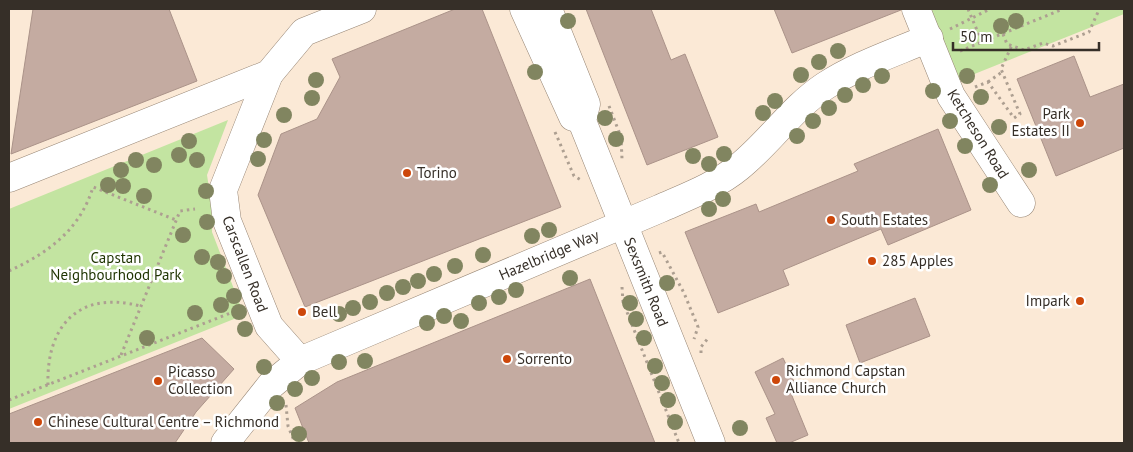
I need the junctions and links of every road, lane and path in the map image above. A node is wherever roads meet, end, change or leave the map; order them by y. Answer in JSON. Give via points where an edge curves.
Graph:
{"nodes":[{"id":1,"x":362,"y":9,"type":"edge"},
{"id":2,"x":524,"y":9,"type":"edge"},
{"id":3,"x":548,"y":9,"type":"edge"},
{"id":4,"x":916,"y":9,"type":"edge"},
{"id":5,"x":968,"y":9,"type":"edge"},
{"id":6,"x":990,"y":9,"type":"edge"},
{"id":7,"x":1062,"y":9,"type":"edge"},
{"id":8,"x":1097,"y":9,"type":"edge"},
{"id":9,"x":972,"y":18,"type":"junction"},
{"id":10,"x":939,"y":34,"type":"junction"},
{"id":11,"x":1003,"y":34,"type":"junction"},
{"id":12,"x":982,"y":42,"type":"junction"},
{"id":13,"x":1012,"y":45,"type":"junction"},
{"id":14,"x":960,"y":52,"type":"dead end"},
{"id":15,"x":1002,"y":72,"type":"junction"},
{"id":16,"x":269,"y":74,"type":"junction"},
{"id":17,"x":988,"y":82,"type":"junction"},
{"id":18,"x":975,"y":87,"type":"dead end"},
{"id":19,"x":582,"y":121,"type":"junction"},
{"id":20,"x":9,"y":178,"type":"edge"},
{"id":21,"x":1021,"y":202,"type":"dead end"},
{"id":22,"x":195,"y":209,"type":"dead end"},
{"id":23,"x":176,"y":220,"type":"junction"},
{"id":24,"x":622,"y":224,"type":"junction"},
{"id":25,"x":636,"y":258,"type":"junction"},
{"id":26,"x":9,"y":271,"type":"edge"},
{"id":27,"x":140,"y":306,"type":"junction"},
{"id":28,"x":233,"y":312,"type":"dead end"},
{"id":29,"x":120,"y":356,"type":"junction"},
{"id":30,"x":300,"y":362,"type":"junction"},
{"id":31,"x":48,"y":385,"type":"junction"},
{"id":32,"x":9,"y":400,"type":"edge"},
{"id":33,"x":286,"y":405,"type":"dead end"},
{"id":34,"x":225,"y":443,"type":"edge"},
{"id":35,"x":295,"y":443,"type":"edge"},
{"id":36,"x":680,"y":443,"type":"edge"},
{"id":37,"x":711,"y":443,"type":"edge"}],
"edges":[{"from":1,"to":16,"type":"street","via":[[304,32]]},
{"from":2,"to":19,"type":"street","name":"Sexsmith Road","via":[[571,116]]},
{"from":3,"to":19,"type":"street","name":"Sexsmith Road","via":[[586,104]]},
{"from":4,"to":10,"type":"street","name":"Ketcheson Road"},
{"from":5,"to":9,"type":"path"},
{"from":6,"to":9,"type":"path"},
{"from":7,"to":11,"type":"path"},
{"from":8,"to":13,"type":"path","via":[[1089,32],[1054,46],[1043,43],[1024,50]]},
{"from":9,"to":10,"type":"path"},
{"from":9,"to":12,"type":"path"},
{"from":10,"to":21,"type":"street","name":"Ketcheson Road","via":[[952,96]]},
{"from":10,"to":24,"type":"street","name":"Hazelbridge Way","via":[[841,76],[797,107],[740,166],[716,183]]},
{"from":11,"to":12,"type":"path"},
{"from":11,"to":13,"type":"path","via":[[1007,44]]},
{"from":12,"to":14,"type":"path"},
{"from":13,"to":15,"type":"path"},
{"from":15,"to":17,"type":"path"},
{"from":15,"to":17,"type":"path","via":[[1020,114],[1014,118]]},
{"from":16,"to":20,"type":"street"},
{"from":16,"to":30,"type":"street","name":"Carscallen Road","via":[[223,190],[223,206],[270,326]]},
{"from":17,"to":18,"type":"path"},
{"from":19,"to":24,"type":"street","name":"Sexsmith Road"},
{"from":22,"to":23,"type":"path","via":[[180,211]]},
{"from":23,"to":26,"type":"path","via":[[93,187],[77,223],[53,245]]},
{"from":23,"to":27,"type":"path"},
{"from":24,"to":25,"type":"street","name":"Sexsmith Road"},
{"from":24,"to":30,"type":"street","name":"Hazelbridge Way"},
{"from":25,"to":36,"type":"path","via":[[622,286],[623,302]]},
{"from":25,"to":37,"type":"street","name":"Sexsmith Road"},
{"from":27,"to":29,"type":"path"},
{"from":27,"to":31,"type":"path","via":[[108,300],[93,303],[67,321],[49,353]]},
{"from":28,"to":29,"type":"path"},
{"from":29,"to":31,"type":"path"},
{"from":30,"to":34,"type":"street","name":"Hazelbridge Way","via":[[271,385]]},
{"from":31,"to":32,"type":"path"},
{"from":33,"to":35,"type":"path","via":[[288,426]]}]}
